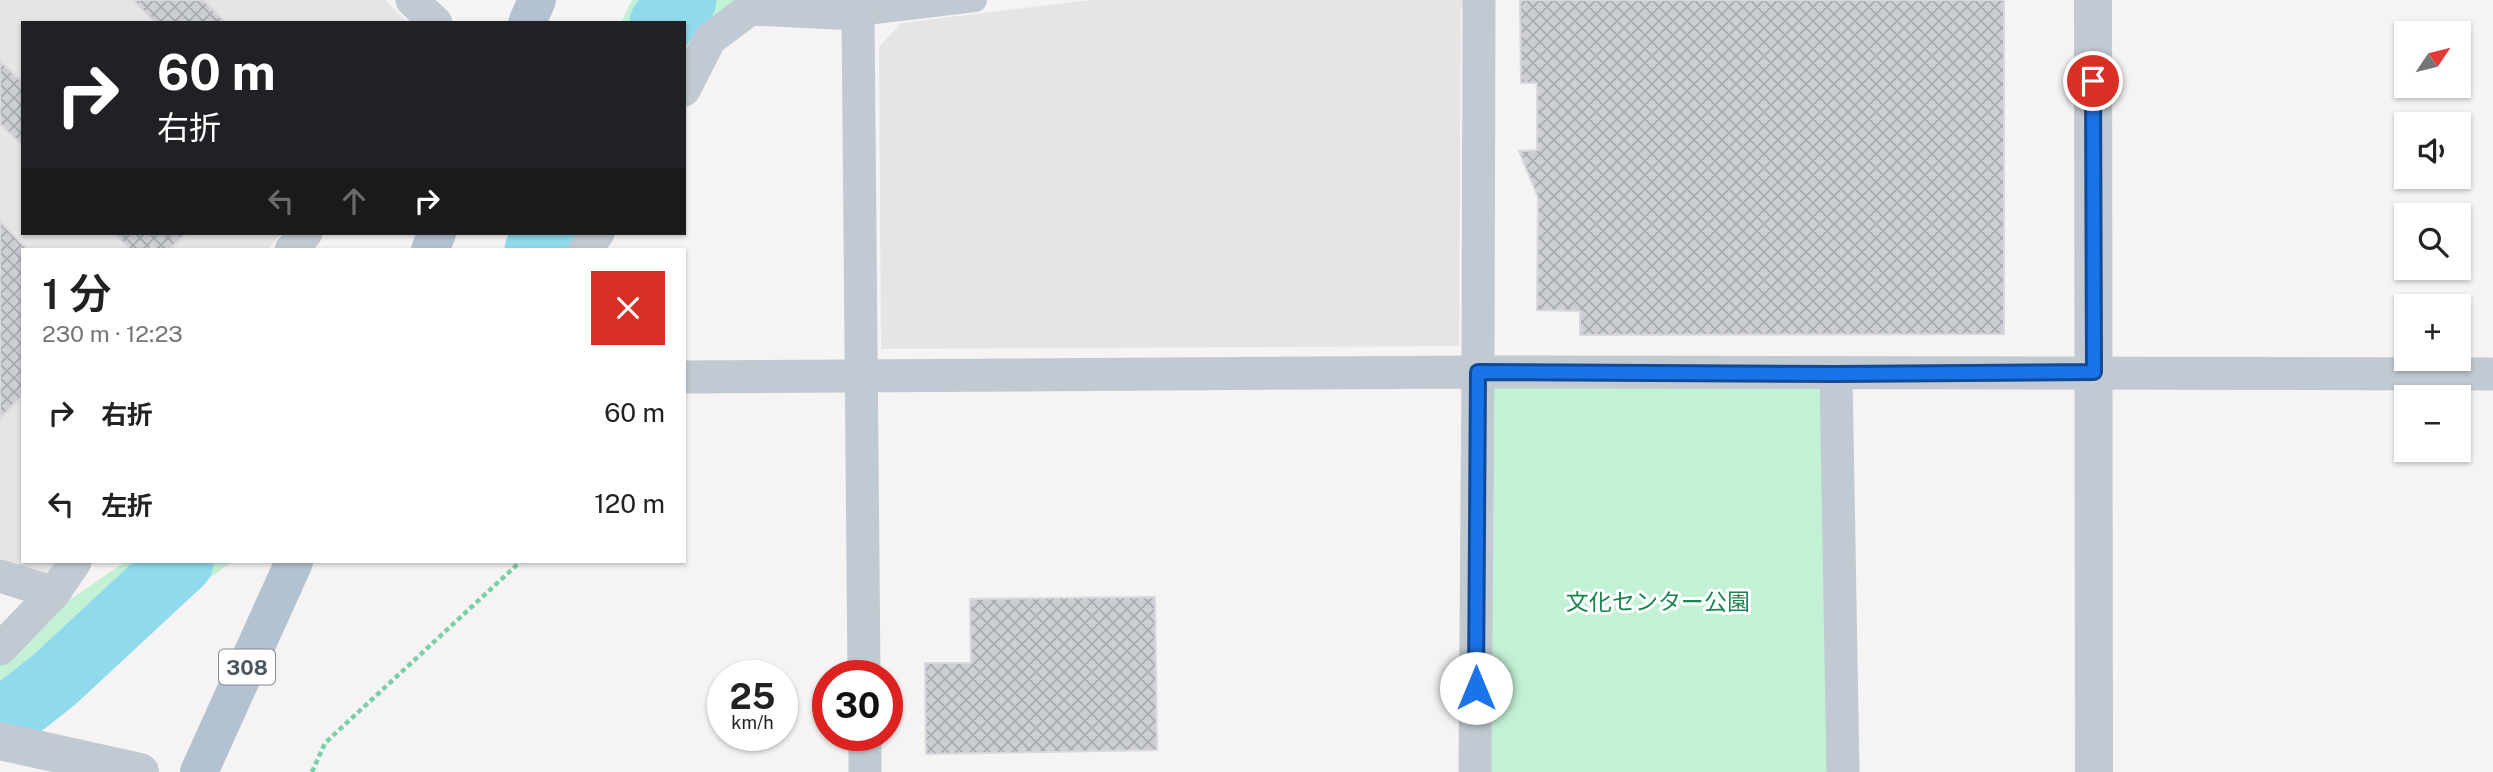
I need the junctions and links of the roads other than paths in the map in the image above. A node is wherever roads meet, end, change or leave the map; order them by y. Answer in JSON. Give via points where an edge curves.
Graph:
{"nodes":[{"id":1,"x":412,"y":0,"type":"edge"},
{"id":2,"x":537,"y":0,"type":"edge"},
{"id":3,"x":975,"y":0,"type":"edge"},
{"id":4,"x":1479,"y":0,"type":"edge"},
{"id":5,"x":2093,"y":0,"type":"edge"},
{"id":6,"x":859,"y":7,"type":"edge"},
{"id":7,"x":434,"y":21,"type":"edge"},
{"id":8,"x":528,"y":21,"type":"edge"},
{"id":9,"x":686,"y":86,"type":"edge"},
{"id":10,"x":1478,"y":372,"type":"junction"},
{"id":11,"x":2094,"y":372,"type":"junction"},
{"id":12,"x":861,"y":374,"type":"junction"},
{"id":13,"x":1836,"y":374,"type":"junction"},
{"id":14,"x":2493,"y":374,"type":"edge"},
{"id":15,"x":686,"y":377,"type":"edge"},
{"id":16,"x":74,"y":563,"type":"edge"},
{"id":17,"x":294,"y":563,"type":"edge"},
{"id":18,"x":0,"y":576,"type":"edge"},
{"id":19,"x":54,"y":593,"type":"junction"},
{"id":20,"x":0,"y":649,"type":"edge"},
{"id":21,"x":864,"y":660,"type":"edge"},
{"id":22,"x":6,"y":750,"type":"edge"},
{"id":23,"x":865,"y":751,"type":"edge"},
{"id":24,"x":140,"y":772,"type":"edge"},
{"id":25,"x":199,"y":772,"type":"edge"},
{"id":26,"x":865,"y":772,"type":"edge"},
{"id":27,"x":1475,"y":772,"type":"edge"},
{"id":28,"x":1843,"y":772,"type":"edge"},
{"id":29,"x":2094,"y":772,"type":"edge"}],
"edges":[{"from":1,"to":7,"type":"street"},
{"from":2,"to":8,"type":"main road"},
{"from":3,"to":6,"type":"street"},
{"from":4,"to":10,"type":"street"},
{"from":5,"to":11,"type":"street"},
{"from":6,"to":9,"type":"street","via":[[750,9],[710,39]]},
{"from":6,"to":12,"type":"street"},
{"from":10,"to":12,"type":"street"},
{"from":10,"to":13,"type":"street"},
{"from":10,"to":27,"type":"street"},
{"from":11,"to":13,"type":"street"},
{"from":11,"to":14,"type":"street"},
{"from":11,"to":29,"type":"street"},
{"from":12,"to":15,"type":"street"},
{"from":12,"to":21,"type":"street"},
{"from":13,"to":28,"type":"street"},
{"from":16,"to":19,"type":"street"},
{"from":17,"to":25,"type":"main road","number":"308"},
{"from":18,"to":19,"type":"street"},
{"from":19,"to":20,"type":"street"},
{"from":22,"to":24,"type":"street"},
{"from":23,"to":26,"type":"street"}]}
